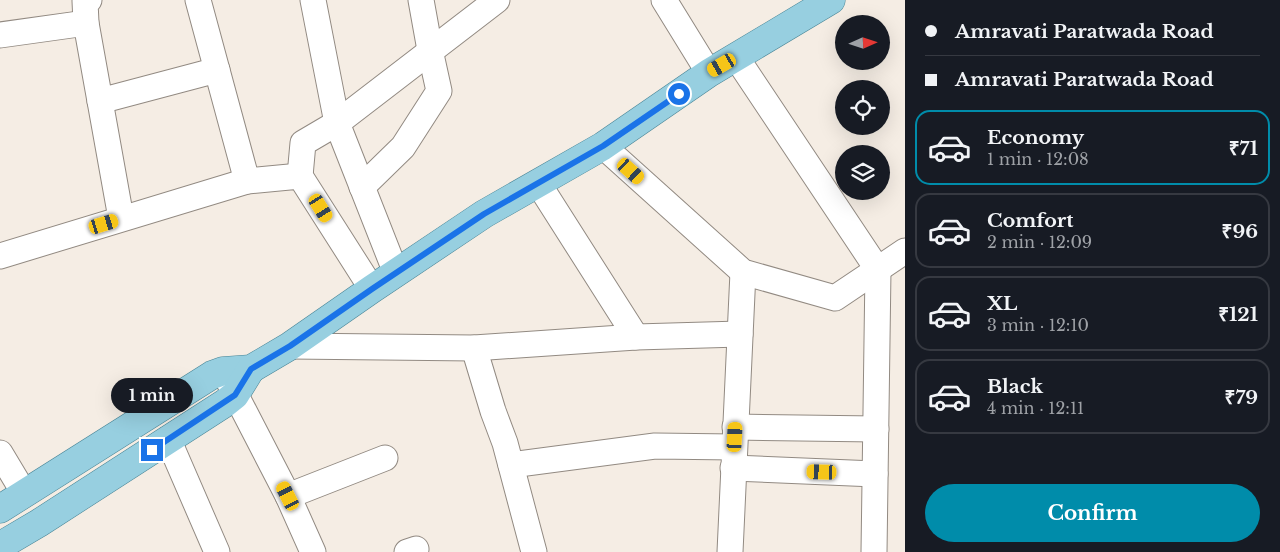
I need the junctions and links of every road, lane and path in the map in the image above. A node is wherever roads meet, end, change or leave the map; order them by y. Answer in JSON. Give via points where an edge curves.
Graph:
{"nodes":[{"id":1,"x":198,"y":0,"type":"edge"},
{"id":2,"x":313,"y":0,"type":"edge"},
{"id":3,"x":421,"y":0,"type":"edge"},
{"id":4,"x":497,"y":0,"type":"edge"},
{"id":5,"x":664,"y":0,"type":"edge"},
{"id":6,"x":831,"y":0,"type":"edge"},
{"id":7,"x":86,"y":6,"type":"edge"},
{"id":8,"x":0,"y":35,"type":"edge"},
{"id":9,"x":430,"y":50,"type":"junction"},
{"id":10,"x":736,"y":57,"type":"junction"},
{"id":11,"x":217,"y":70,"type":"junction"},
{"id":12,"x":709,"y":72,"type":"junction"},
{"id":13,"x":100,"y":101,"type":"junction"},
{"id":14,"x":337,"y":123,"type":"junction"},
{"id":15,"x":603,"y":146,"type":"junction"},
{"id":16,"x":300,"y":176,"type":"junction"},
{"id":17,"x":247,"y":180,"type":"junction"},
{"id":18,"x":538,"y":183,"type":"junction"},
{"id":19,"x":362,"y":187,"type":"junction"},
{"id":20,"x":121,"y":218,"type":"junction"},
{"id":21,"x":905,"y":251,"type":"edge"},
{"id":22,"x":0,"y":256,"type":"edge"},
{"id":23,"x":878,"y":270,"type":"junction"},
{"id":24,"x":743,"y":272,"type":"junction"},
{"id":25,"x":396,"y":273,"type":"junction"},
{"id":26,"x":372,"y":289,"type":"junction"},
{"id":27,"x":740,"y":334,"type":"junction"},
{"id":28,"x":636,"y":337,"type":"junction"},
{"id":29,"x":290,"y":346,"type":"junction"},
{"id":30,"x":474,"y":348,"type":"junction"},
{"id":31,"x":229,"y":383,"type":"junction"},
{"id":32,"x":876,"y":430,"type":"junction"},
{"id":33,"x":168,"y":439,"type":"junction"},
{"id":34,"x":734,"y":447,"type":"junction"},
{"id":35,"x":0,"y":453,"type":"edge"},
{"id":36,"x":385,"y":458,"type":"dead end"},
{"id":37,"x":511,"y":465,"type":"junction"},
{"id":38,"x":875,"y":474,"type":"junction"},
{"id":39,"x":24,"y":493,"type":"junction"},
{"id":40,"x":288,"y":496,"type":"junction"},
{"id":41,"x":0,"y":509,"type":"edge"},
{"id":42,"x":0,"y":546,"type":"edge"},
{"id":43,"x":217,"y":552,"type":"edge"},
{"id":44,"x":312,"y":552,"type":"edge"},
{"id":45,"x":534,"y":552,"type":"edge"},
{"id":46,"x":730,"y":552,"type":"edge"},
{"id":47,"x":874,"y":552,"type":"edge"}],
"edges":[{"from":1,"to":11,"type":"street"},
{"from":2,"to":14,"type":"street"},
{"from":3,"to":9,"type":"street"},
{"from":4,"to":9,"type":"street"},
{"from":5,"to":12,"type":"street"},
{"from":6,"to":10,"type":"main road"},
{"from":7,"to":8,"type":"street"},
{"from":7,"to":13,"type":"street"},
{"from":9,"to":14,"type":"street"},
{"from":9,"to":19,"type":"street","via":[[439,91],[404,147]]},
{"from":10,"to":12,"type":"main road"},
{"from":10,"to":23,"type":"street"},
{"from":11,"to":13,"type":"street"},
{"from":11,"to":17,"type":"street"},
{"from":12,"to":15,"type":"main road"},
{"from":13,"to":20,"type":"street"},
{"from":14,"to":16,"type":"street","via":[[303,142]]},
{"from":14,"to":19,"type":"street"},
{"from":15,"to":18,"type":"main road"},
{"from":15,"to":24,"type":"street"},
{"from":16,"to":17,"type":"street"},
{"from":16,"to":26,"type":"street"},
{"from":17,"to":20,"type":"street"},
{"from":18,"to":25,"type":"main road","via":[[484,214]]},
{"from":18,"to":28,"type":"street"},
{"from":19,"to":25,"type":"street"},
{"from":20,"to":22,"type":"street"},
{"from":21,"to":23,"type":"street"},
{"from":23,"to":24,"type":"street","via":[[835,298]]},
{"from":23,"to":32,"type":"street"},
{"from":24,"to":27,"type":"street"},
{"from":25,"to":26,"type":"main road"},
{"from":26,"to":29,"type":"main road"},
{"from":27,"to":28,"type":"street"},
{"from":27,"to":34,"type":"street"},
{"from":28,"to":30,"type":"street"},
{"from":29,"to":30,"type":"street"},
{"from":29,"to":31,"type":"main road"},
{"from":30,"to":37,"type":"street"},
{"from":31,"to":33,"type":"main road"},
{"from":31,"to":39,"type":"main road","via":[[212,375]]},
{"from":31,"to":40,"type":"street"},
{"from":32,"to":34,"type":"street"},
{"from":32,"to":38,"type":"street"},
{"from":33,"to":42,"type":"main road"},
{"from":33,"to":43,"type":"street"},
{"from":34,"to":37,"type":"street","via":[[655,446]]},
{"from":34,"to":38,"type":"street"},
{"from":34,"to":46,"type":"street"},
{"from":35,"to":39,"type":"street"},
{"from":36,"to":40,"type":"street"},
{"from":37,"to":45,"type":"street"},
{"from":38,"to":47,"type":"street"},
{"from":39,"to":41,"type":"main road"},
{"from":40,"to":44,"type":"street"}]}
